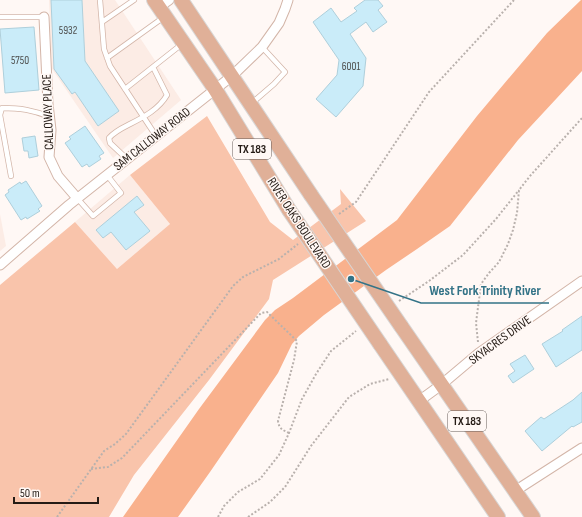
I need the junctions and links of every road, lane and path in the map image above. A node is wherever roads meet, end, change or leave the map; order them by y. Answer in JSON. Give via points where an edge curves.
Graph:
{"nodes":[{"id":1,"x":100,"y":0,"type":"edge"},
{"id":2,"x":134,"y":0,"type":"edge"},
{"id":3,"x":181,"y":0,"type":"edge"},
{"id":4,"x":288,"y":0,"type":"edge"},
{"id":5,"x":514,"y":0,"type":"edge"},
{"id":6,"x":162,"y":6,"type":"edge"},
{"id":7,"x":0,"y":17,"type":"edge"},
{"id":8,"x":44,"y":17,"type":"joint"},
{"id":9,"x":102,"y":22,"type":"junction"},
{"id":10,"x":183,"y":43,"type":"junction"},
{"id":11,"x":262,"y":47,"type":"junction"},
{"id":12,"x":107,"y":58,"type":"junction"},
{"id":13,"x":153,"y":67,"type":"junction"},
{"id":14,"x":232,"y":76,"type":"junction"},
{"id":15,"x":125,"y":88,"type":"junction"},
{"id":16,"x":214,"y":90,"type":"junction"},
{"id":17,"x":1,"y":105,"type":"edge"},
{"id":18,"x":251,"y":105,"type":"junction"},
{"id":19,"x":50,"y":117,"type":"junction"},
{"id":20,"x":144,"y":117,"type":"junction"},
{"id":21,"x":582,"y":118,"type":"edge"},
{"id":22,"x":156,"y":136,"type":"junction"},
{"id":23,"x":127,"y":159,"type":"junction"},
{"id":24,"x":107,"y":175,"type":"junction"},
{"id":25,"x":11,"y":176,"type":"dead end"},
{"id":26,"x":519,"y":190,"type":"junction"},
{"id":27,"x":77,"y":198,"type":"junction"},
{"id":28,"x":338,"y":215,"type":"dead end"},
{"id":29,"x":302,"y":241,"type":"dead end"},
{"id":30,"x":0,"y":265,"type":"edge"},
{"id":31,"x":582,"y":281,"type":"edge"},
{"id":32,"x":398,"y":301,"type":"dead end"},
{"id":33,"x":358,"y":330,"type":"dead end"},
{"id":34,"x":479,"y":353,"type":"junction"},
{"id":35,"x":401,"y":375,"type":"junction"},
{"id":36,"x":441,"y":385,"type":"junction"},
{"id":37,"x":419,"y":401,"type":"junction"},
{"id":38,"x":289,"y":433,"type":"junction"},
{"id":39,"x":582,"y":448,"type":"edge"},
{"id":40,"x":91,"y":469,"type":"junction"},
{"id":41,"x":515,"y":491,"type":"junction"},
{"id":42,"x":57,"y":517,"type":"edge"},
{"id":43,"x":218,"y":517,"type":"edge"},
{"id":44,"x":248,"y":517,"type":"edge"},
{"id":45,"x":498,"y":517,"type":"edge"},
{"id":46,"x":533,"y":517,"type":"edge"}],
"edges":[{"from":1,"to":9,"type":"lane"},
{"from":2,"to":9,"type":"lane"},
{"from":3,"to":14,"type":"main road","name":"RIVER OAKS BOULEVARD","number":"TX 183"},
{"from":4,"to":11,"type":"street","name":"SAM CALLOWAY ROAD","via":[[279,23]]},
{"from":5,"to":28,"type":"path","via":[[429,92],[356,202]]},
{"from":6,"to":10,"type":"main road","name":"RIVER OAKS BOULEVARD","number":"TX 183"},
{"from":6,"to":12,"type":"lane"},
{"from":7,"to":8,"type":"lane"},
{"from":8,"to":19,"type":"street","name":"CALLOWAY PLACE"},
{"from":9,"to":12,"type":"lane"},
{"from":10,"to":13,"type":"lane"},
{"from":10,"to":16,"type":"main road","name":"RIVER OAKS BOULEVARD","number":"TX 183"},
{"from":11,"to":14,"type":"street","name":"SAM CALLOWAY ROAD"},
{"from":11,"to":18,"type":"lane","via":[[285,72]]},
{"from":12,"to":15,"type":"lane"},
{"from":13,"to":15,"type":"lane"},
{"from":13,"to":20,"type":"lane","via":[[167,95],[163,102]]},
{"from":14,"to":16,"type":"street","name":"SAM CALLOWAY ROAD"},
{"from":14,"to":18,"type":"main road","name":"RIVER OAKS BOULEVARD","number":"TX 183"},
{"from":15,"to":20,"type":"lane"},
{"from":16,"to":22,"type":"street","name":"SAM CALLOWAY ROAD"},
{"from":16,"to":35,"type":"main road","name":"RIVER OAKS BOULEVARD","number":"TX 183","bridge":true,"via":[[289,210]]},
{"from":17,"to":19,"type":"lane","via":[[27,109]]},
{"from":17,"to":25,"type":"lane","via":[[0,115]]},
{"from":18,"to":36,"type":"main road","name":"RIVER OAKS BOULEVARD","number":"TX 183","bridge":true},
{"from":19,"to":27,"type":"street","name":"CALLOWAY PLACE","via":[[49,157],[58,176]]},
{"from":20,"to":22,"type":"lane"},
{"from":20,"to":23,"type":"lane","via":[[113,133],[109,138],[110,143]]},
{"from":21,"to":26,"type":"path"},
{"from":22,"to":23,"type":"street","name":"SAM CALLOWAY ROAD"},
{"from":23,"to":24,"type":"street","name":"SAM CALLOWAY ROAD"},
{"from":24,"to":27,"type":"street","name":"SAM CALLOWAY ROAD"},
{"from":24,"to":27,"type":"lane","via":[[121,193],[93,216]]},
{"from":26,"to":32,"type":"path","via":[[463,254]]},
{"from":26,"to":34,"type":"path","via":[[516,218],[508,244],[499,262],[481,284],[476,323]]},
{"from":27,"to":30,"type":"street","name":"SAM CALLOWAY ROAD"},
{"from":29,"to":40,"type":"path","via":[[279,259],[243,277],[233,286],[126,434],[104,451]]},
{"from":31,"to":34,"type":"street","name":"SKYACRES DRIVE"},
{"from":33,"to":38,"type":"path","via":[[332,351],[316,374],[302,399]]},
{"from":34,"to":36,"type":"street","name":"SKYACRES DRIVE"},
{"from":35,"to":37,"type":"main road","number":"TX 183"},
{"from":35,"to":44,"type":"path","via":[[370,384],[349,397],[311,446],[285,487],[270,502]]},
{"from":36,"to":37,"type":"street","name":"SKYACRES DRIVE"},
{"from":36,"to":41,"type":"main road","number":"TX 183"},
{"from":37,"to":45,"type":"main road","number":"TX 183"},
{"from":38,"to":40,"type":"path","via":[[282,430],[278,422],[297,341],[267,312],[261,313],[122,458],[108,467]]},
{"from":38,"to":43,"type":"path","via":[[279,455],[260,479],[238,492],[224,506]]},
{"from":39,"to":41,"type":"street"},
{"from":40,"to":42,"type":"path"},
{"from":41,"to":46,"type":"main road","number":"TX 183"}]}
